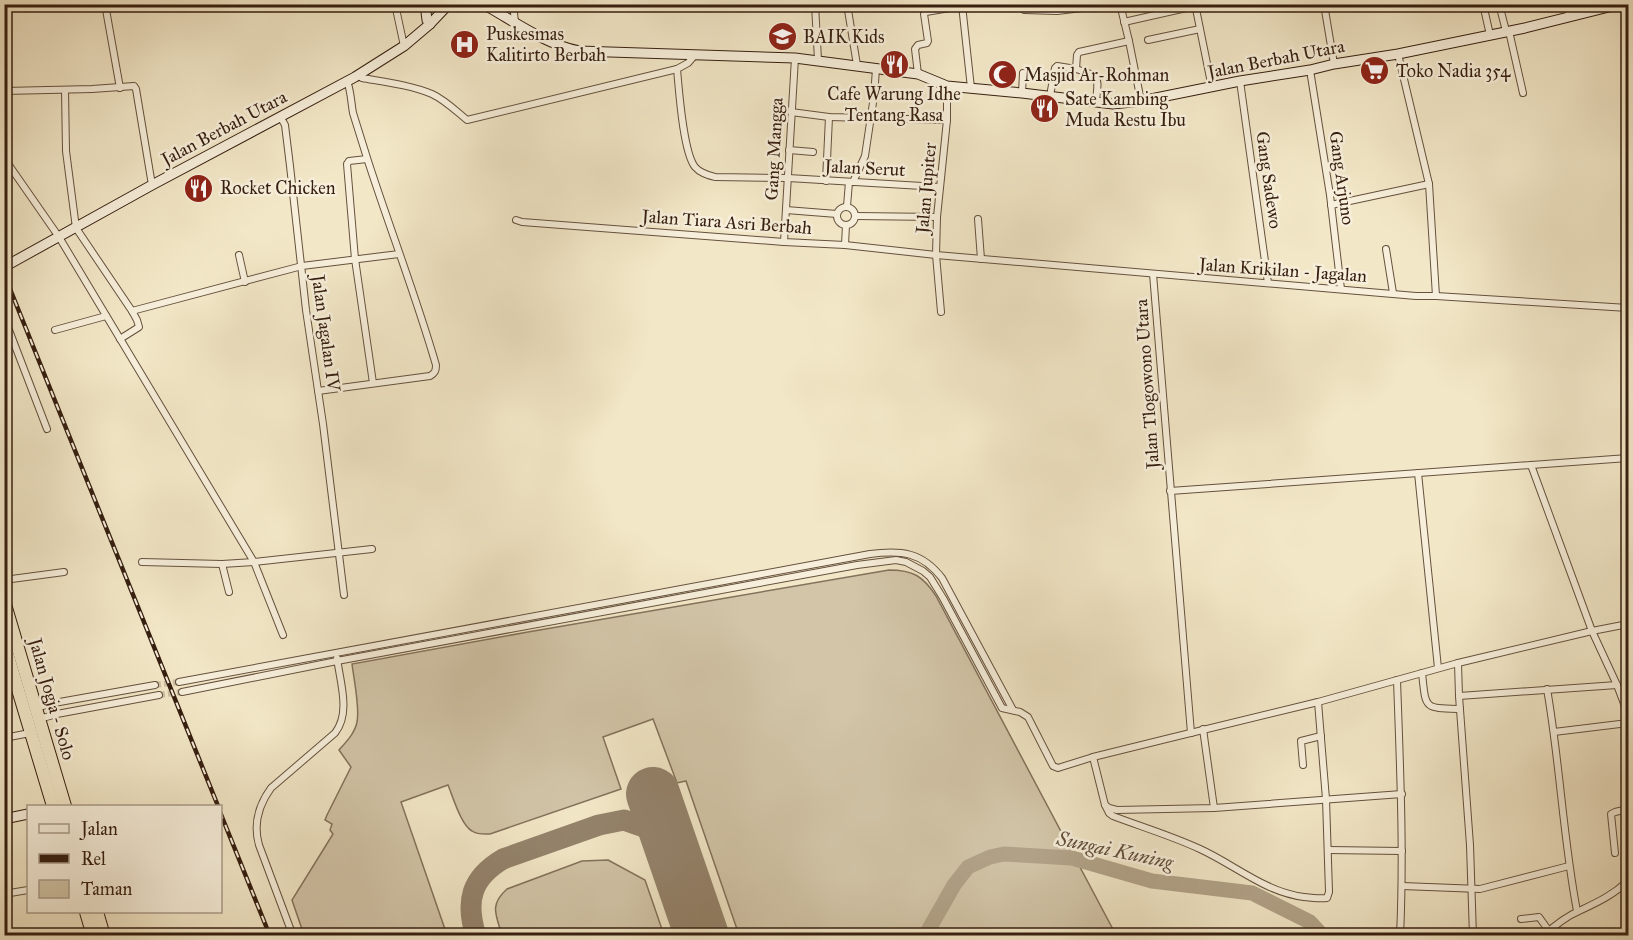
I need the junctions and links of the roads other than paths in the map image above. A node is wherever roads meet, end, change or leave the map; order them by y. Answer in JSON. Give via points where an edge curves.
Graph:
{"nodes":[{"id":1,"x":105,"y":4,"type":"edge"},
{"id":2,"x":395,"y":4,"type":"edge"},
{"id":3,"x":425,"y":4,"type":"edge"},
{"id":4,"x":449,"y":4,"type":"edge"},
{"id":5,"x":481,"y":4,"type":"edge"},
{"id":6,"x":513,"y":4,"type":"edge"},
{"id":7,"x":815,"y":4,"type":"edge"},
{"id":8,"x":847,"y":4,"type":"edge"},
{"id":9,"x":973,"y":4,"type":"edge"},
{"id":10,"x":1018,"y":4,"type":"edge"},
{"id":11,"x":1115,"y":4,"type":"edge"},
{"id":12,"x":1120,"y":4,"type":"edge"},
{"id":13,"x":1353,"y":4,"type":"edge"},
{"id":14,"x":1483,"y":4,"type":"edge"},
{"id":15,"x":1499,"y":4,"type":"edge"},
{"id":16,"x":1568,"y":4,"type":"edge"},
{"id":17,"x":1621,"y":4,"type":"edge"},
{"id":18,"x":962,"y":5,"type":"edge"},
{"id":19,"x":1195,"y":5,"type":"edge"},
{"id":20,"x":1325,"y":6,"type":"edge"},
{"id":21,"x":1057,"y":8,"type":"edge"},
{"id":22,"x":1569,"y":17,"type":"junction"},
{"id":23,"x":515,"y":22,"type":"junction"},
{"id":24,"x":1124,"y":22,"type":"junction"},
{"id":25,"x":430,"y":24,"type":"junction"},
{"id":26,"x":1200,"y":29,"type":"junction"},
{"id":27,"x":1508,"y":31,"type":"junction"},
{"id":28,"x":1491,"y":35,"type":"junction"},
{"id":29,"x":1148,"y":40,"type":"dead end"},
{"id":30,"x":1129,"y":41,"type":"junction"},
{"id":31,"x":404,"y":46,"type":"junction"},
{"id":32,"x":1398,"y":54,"type":"junction"},
{"id":33,"x":695,"y":55,"type":"junction"},
{"id":34,"x":795,"y":58,"type":"junction"},
{"id":35,"x":818,"y":60,"type":"junction"},
{"id":36,"x":1334,"y":64,"type":"junction"},
{"id":37,"x":857,"y":65,"type":"junction"},
{"id":38,"x":677,"y":69,"type":"junction"},
{"id":39,"x":876,"y":69,"type":"junction"},
{"id":40,"x":1076,"y":69,"type":"junction"},
{"id":41,"x":1310,"y":70,"type":"junction"},
{"id":42,"x":1023,"y":73,"type":"dead end"},
{"id":43,"x":918,"y":74,"type":"junction"},
{"id":44,"x":358,"y":75,"type":"junction"},
{"id":45,"x":346,"y":81,"type":"junction"},
{"id":46,"x":1240,"y":81,"type":"junction"},
{"id":47,"x":947,"y":86,"type":"junction"},
{"id":48,"x":120,"y":88,"type":"junction"},
{"id":49,"x":970,"y":88,"type":"junction"},
{"id":50,"x":1212,"y":88,"type":"junction"},
{"id":51,"x":65,"y":90,"type":"junction"},
{"id":52,"x":4,"y":91,"type":"edge"},
{"id":53,"x":1022,"y":93,"type":"junction"},
{"id":54,"x":1523,"y":93,"type":"dead end"},
{"id":55,"x":1050,"y":96,"type":"junction"},
{"id":56,"x":1141,"y":101,"type":"junction"},
{"id":57,"x":1096,"y":102,"type":"junction"},
{"id":58,"x":791,"y":112,"type":"junction"},
{"id":59,"x":829,"y":117,"type":"junction"},
{"id":60,"x":281,"y":118,"type":"junction"},
{"id":61,"x":871,"y":118,"type":"junction"},
{"id":62,"x":947,"y":120,"type":"junction"},
{"id":63,"x":789,"y":150,"type":"junction"},
{"id":64,"x":813,"y":152,"type":"dead end"},
{"id":65,"x":4,"y":158,"type":"edge"},
{"id":66,"x":367,"y":159,"type":"junction"},
{"id":67,"x":788,"y":178,"type":"junction"},
{"id":68,"x":826,"y":181,"type":"junction"},
{"id":69,"x":851,"y":182,"type":"junction"},
{"id":70,"x":1429,"y":184,"type":"junction"},
{"id":71,"x":152,"y":185,"type":"junction"},
{"id":72,"x":939,"y":187,"type":"junction"},
{"id":73,"x":1331,"y":205,"type":"junction"},
{"id":74,"x":848,"y":206,"type":"junction"},
{"id":75,"x":786,"y":210,"type":"junction"},
{"id":76,"x":837,"y":214,"type":"junction"},
{"id":77,"x":856,"y":216,"type":"junction"},
{"id":78,"x":937,"y":217,"type":"junction"},
{"id":79,"x":978,"y":219,"type":"dead end"},
{"id":80,"x":516,"y":220,"type":"dead end"},
{"id":81,"x":846,"y":225,"type":"junction"},
{"id":82,"x":75,"y":228,"type":"junction"},
{"id":83,"x":59,"y":237,"type":"junction"},
{"id":84,"x":784,"y":242,"type":"junction"},
{"id":85,"x":845,"y":245,"type":"junction"},
{"id":86,"x":1386,"y":249,"type":"dead end"},
{"id":87,"x":399,"y":254,"type":"junction"},
{"id":88,"x":239,"y":255,"type":"dead end"},
{"id":89,"x":936,"y":255,"type":"junction"},
{"id":90,"x":356,"y":259,"type":"junction"},
{"id":91,"x":981,"y":259,"type":"junction"},
{"id":92,"x":302,"y":266,"type":"junction"},
{"id":93,"x":4,"y":267,"type":"edge"},
{"id":94,"x":1153,"y":274,"type":"junction"},
{"id":95,"x":244,"y":282,"type":"junction"},
{"id":96,"x":1268,"y":284,"type":"junction"},
{"id":97,"x":1341,"y":289,"type":"junction"},
{"id":98,"x":1393,"y":293,"type":"junction"},
{"id":99,"x":1436,"y":296,"type":"junction"},
{"id":100,"x":1629,"y":308,"type":"edge"},
{"id":101,"x":132,"y":311,"type":"junction"},
{"id":102,"x":941,"y":312,"type":"dead end"},
{"id":103,"x":4,"y":316,"type":"edge"},
{"id":104,"x":106,"y":316,"type":"junction"},
{"id":105,"x":55,"y":330,"type":"dead end"},
{"id":106,"x":120,"y":339,"type":"junction"},
{"id":107,"x":374,"y":383,"type":"junction"},
{"id":108,"x":318,"y":391,"type":"junction"},
{"id":109,"x":47,"y":429,"type":"dead end"},
{"id":110,"x":1629,"y":458,"type":"edge"},
{"id":111,"x":1531,"y":465,"type":"junction"},
{"id":112,"x":1418,"y":473,"type":"junction"},
{"id":113,"x":1170,"y":491,"type":"junction"},
{"id":114,"x":372,"y":549,"type":"dead end"},
{"id":115,"x":340,"y":552,"type":"junction"},
{"id":116,"x":142,"y":562,"type":"dead end"},
{"id":117,"x":254,"y":562,"type":"junction"},
{"id":118,"x":222,"y":564,"type":"junction"},
{"id":119,"x":64,"y":572,"type":"dead end"},
{"id":120,"x":4,"y":580,"type":"edge"},
{"id":121,"x":229,"y":592,"type":"dead end"},
{"id":122,"x":344,"y":595,"type":"dead end"},
{"id":123,"x":4,"y":601,"type":"edge"},
{"id":124,"x":530,"y":616,"type":"junction"},
{"id":125,"x":1629,"y":624,"type":"edge"},
{"id":126,"x":527,"y":627,"type":"junction"},
{"id":127,"x":1592,"y":631,"type":"junction"},
{"id":128,"x":283,"y":635,"type":"dead end"},
{"id":129,"x":4,"y":643,"type":"edge"},
{"id":130,"x":336,"y":651,"type":"junction"},
{"id":131,"x":337,"y":661,"type":"junction"},
{"id":132,"x":1458,"y":663,"type":"junction"},
{"id":133,"x":1438,"y":668,"type":"junction"},
{"id":134,"x":1422,"y":673,"type":"junction"},
{"id":135,"x":1397,"y":680,"type":"junction"},
{"id":136,"x":178,"y":682,"type":"tunnel mouth"},
{"id":137,"x":155,"y":685,"type":"tunnel mouth"},
{"id":138,"x":1617,"y":685,"type":"junction"},
{"id":139,"x":1547,"y":689,"type":"junction"},
{"id":140,"x":182,"y":692,"type":"tunnel mouth"},
{"id":141,"x":159,"y":695,"type":"tunnel mouth"},
{"id":142,"x":1459,"y":696,"type":"junction"},
{"id":143,"x":1318,"y":702,"type":"junction"},
{"id":144,"x":1460,"y":709,"type":"junction"},
{"id":145,"x":1013,"y":710,"type":"junction"},
{"id":146,"x":1629,"y":714,"type":"edge"},
{"id":147,"x":32,"y":719,"type":"junction"},
{"id":148,"x":1629,"y":723,"type":"edge"},
{"id":149,"x":1203,"y":729,"type":"junction"},
{"id":150,"x":1554,"y":732,"type":"junction"},
{"id":151,"x":1191,"y":733,"type":"junction"},
{"id":152,"x":1321,"y":736,"type":"junction"},
{"id":153,"x":4,"y":738,"type":"edge"},
{"id":154,"x":1093,"y":757,"type":"junction"},
{"id":155,"x":1303,"y":765,"type":"dead end"},
{"id":156,"x":1402,"y":794,"type":"junction"},
{"id":157,"x":1326,"y":799,"type":"junction"},
{"id":158,"x":53,"y":805,"type":"edge"},
{"id":159,"x":64,"y":805,"type":"edge"},
{"id":160,"x":1105,"y":805,"type":"junction"},
{"id":161,"x":1214,"y":807,"type":"junction"},
{"id":162,"x":1629,"y":809,"type":"edge"},
{"id":163,"x":27,"y":814,"type":"edge"},
{"id":164,"x":4,"y":819,"type":"edge"},
{"id":165,"x":1328,"y":850,"type":"junction"},
{"id":166,"x":1402,"y":851,"type":"junction"},
{"id":167,"x":1615,"y":853,"type":"dead end"},
{"id":168,"x":1569,"y":866,"type":"junction"},
{"id":169,"x":1629,"y":881,"type":"edge"},
{"id":170,"x":1402,"y":886,"type":"junction"},
{"id":171,"x":1470,"y":889,"type":"junction"},
{"id":172,"x":27,"y":890,"type":"edge"},
{"id":173,"x":4,"y":894,"type":"edge"},
{"id":174,"x":1577,"y":911,"type":"junction"},
{"id":175,"x":86,"y":913,"type":"edge"},
{"id":176,"x":97,"y":913,"type":"edge"},
{"id":177,"x":1521,"y":919,"type":"dead end"},
{"id":178,"x":1546,"y":933,"type":"edge"},
{"id":179,"x":93,"y":936,"type":"edge"},
{"id":180,"x":105,"y":936,"type":"edge"},
{"id":181,"x":293,"y":936,"type":"edge"},
{"id":182,"x":1400,"y":936,"type":"edge"},
{"id":183,"x":1473,"y":936,"type":"edge"}],
"edges":[{"from":1,"to":48,"type":"street"},
{"from":2,"to":31,"type":"street"},
{"from":3,"to":25,"type":"main road"},
{"from":4,"to":25,"type":"main road","name":"Jalan Berbah Utara"},
{"from":5,"to":23,"type":"main road","name":"Jalan Berbah Utara"},
{"from":6,"to":23,"type":"street"},
{"from":7,"to":35,"type":"street"},
{"from":8,"to":37,"type":"street"},
{"from":9,"to":18,"type":"street"},
{"from":10,"to":21,"type":"street","via":[[1024,10]]},
{"from":11,"to":21,"type":"street"},
{"from":12,"to":24,"type":"street"},
{"from":13,"to":20,"type":"street"},
{"from":14,"to":28,"type":"street"},
{"from":15,"to":27,"type":"street"},
{"from":16,"to":22,"type":"street"},
{"from":17,"to":22,"type":"main road","name":"Jalan Berbah Utara"},
{"from":18,"to":43,"type":"street","via":[[924,14],[928,41],[915,49]]},
{"from":18,"to":49,"type":"street"},
{"from":19,"to":24,"type":"street"},
{"from":19,"to":26,"type":"street"},
{"from":20,"to":36,"type":"street"},
{"from":22,"to":27,"type":"main road","name":"Jalan Berbah Utara"},
{"from":23,"to":33,"type":"main road","name":"Jalan Berbah Utara","via":[[579,51]]},
{"from":24,"to":30,"type":"street"},
{"from":25,"to":31,"type":"main road","name":"Jalan Berbah Utara"},
{"from":26,"to":29,"type":"street"},
{"from":26,"to":50,"type":"street"},
{"from":27,"to":28,"type":"main road","name":"Jalan Berbah Utara"},
{"from":27,"to":54,"type":"street"},
{"from":28,"to":32,"type":"main road","name":"Jalan Berbah Utara"},
{"from":30,"to":40,"type":"street","via":[[1078,52]]},
{"from":30,"to":56,"type":"street"},
{"from":31,"to":44,"type":"main road","name":"Jalan Berbah Utara"},
{"from":32,"to":36,"type":"main road","name":"Jalan Berbah Utara"},
{"from":32,"to":70,"type":"street"},
{"from":33,"to":34,"type":"main road","name":"Jalan Berbah Utara"},
{"from":33,"to":38,"type":"street"},
{"from":34,"to":35,"type":"main road","name":"Jalan Berbah Utara"},
{"from":34,"to":58,"type":"street","name":"Gang Mangga"},
{"from":35,"to":37,"type":"main road","name":"Jalan Berbah Utara"},
{"from":36,"to":41,"type":"main road","name":"Jalan Berbah Utara"},
{"from":37,"to":39,"type":"main road","name":"Jalan Berbah Utara"},
{"from":38,"to":44,"type":"street","via":[[467,120],[434,95]]},
{"from":38,"to":67,"type":"street","name":"Jalan Serut","via":[[688,153],[697,169],[716,177]]},
{"from":39,"to":43,"type":"main road","name":"Jalan Berbah Utara"},
{"from":39,"to":61,"type":"street"},
{"from":40,"to":55,"type":"street","via":[[1056,67]]},
{"from":40,"to":57,"type":"street","via":[[1096,77]]},
{"from":41,"to":46,"type":"main road","name":"Jalan Berbah Utara"},
{"from":41,"to":73,"type":"street","name":"Gang Arjuno"},
{"from":42,"to":53,"type":"street"},
{"from":43,"to":47,"type":"main road","name":"Jalan Berbah Utara"},
{"from":44,"to":45,"type":"main road","name":"Jalan Berbah Utara"},
{"from":45,"to":60,"type":"main road","name":"Jalan Berbah Utara"},
{"from":45,"to":66,"type":"street"},
{"from":46,"to":50,"type":"main road","name":"Jalan Berbah Utara"},
{"from":46,"to":96,"type":"street","name":"Gang Sadewo"},
{"from":47,"to":49,"type":"main road","name":"Jalan Berbah Utara"},
{"from":47,"to":62,"type":"street","name":"Jalan Jupiter"},
{"from":48,"to":51,"type":"street"},
{"from":48,"to":71,"type":"street","via":[[136,89]]},
{"from":49,"to":53,"type":"main road","name":"Jalan Berbah Utara"},
{"from":50,"to":56,"type":"main road","name":"Jalan Berbah Utara"},
{"from":51,"to":52,"type":"street"},
{"from":51,"to":82,"type":"street","via":[[66,151]]},
{"from":53,"to":55,"type":"main road","name":"Jalan Berbah Utara"},
{"from":55,"to":57,"type":"main road","name":"Jalan Berbah Utara"},
{"from":56,"to":57,"type":"main road","name":"Jalan Berbah Utara"},
{"from":58,"to":59,"type":"street"},
{"from":58,"to":63,"type":"street","name":"Gang Mangga"},
{"from":59,"to":61,"type":"street"},
{"from":59,"to":68,"type":"street"},
{"from":60,"to":71,"type":"main road","name":"Jalan Berbah Utara"},
{"from":60,"to":92,"type":"street","name":"Jalan Jagalan IV"},
{"from":61,"to":62,"type":"street"},
{"from":61,"to":69,"type":"street","via":[[866,156]]},
{"from":62,"to":72,"type":"street","name":"Jalan Jupiter"},
{"from":63,"to":64,"type":"street"},
{"from":63,"to":67,"type":"street","name":"Gang Mangga"},
{"from":65,"to":83,"type":"street"},
{"from":66,"to":87,"type":"street"},
{"from":66,"to":90,"type":"street","via":[[353,159],[347,165]]},
{"from":67,"to":68,"type":"street","name":"Jalan Serut"},
{"from":67,"to":75,"type":"street","name":"Gang Mangga"},
{"from":68,"to":69,"type":"street","name":"Jalan Serut"},
{"from":69,"to":72,"type":"street","name":"Jalan Serut"},
{"from":69,"to":74,"type":"street"},
{"from":70,"to":73,"type":"street"},
{"from":70,"to":99,"type":"street"},
{"from":71,"to":82,"type":"main road","name":"Jalan Berbah Utara"},
{"from":72,"to":78,"type":"street","name":"Jalan Jupiter"},
{"from":73,"to":97,"type":"street","name":"Gang Arjuno"},
{"from":74,"to":76,"type":"street"},
{"from":74,"to":77,"type":"street"},
{"from":75,"to":76,"type":"street"},
{"from":75,"to":84,"type":"street","name":"Gang Mangga"},
{"from":76,"to":81,"type":"street","via":[[839,222]]},
{"from":77,"to":78,"type":"street"},
{"from":77,"to":81,"type":"street","via":[[852,224]]},
{"from":78,"to":89,"type":"street","name":"Jalan Jupiter"},
{"from":79,"to":91,"type":"street"},
{"from":80,"to":84,"type":"street","name":"Jalan Tiara Asri Berbah"},
{"from":81,"to":85,"type":"street"},
{"from":82,"to":83,"type":"main road","name":"Jalan Berbah Utara"},
{"from":82,"to":101,"type":"street"},
{"from":83,"to":93,"type":"main road","name":"Jalan Berbah Utara"},
{"from":83,"to":104,"type":"street"},
{"from":84,"to":85,"type":"street","name":"Jalan Tiara Asri Berbah"},
{"from":85,"to":89,"type":"street","name":"Jalan Tiara Asri Berbah"},
{"from":86,"to":98,"type":"street"},
{"from":87,"to":90,"type":"street"},
{"from":87,"to":107,"type":"street","via":[[420,309],[436,370],[430,376]]},
{"from":88,"to":95,"type":"street"},
{"from":89,"to":91,"type":"street","name":"Jalan Krikilan - Jagalan"},
{"from":89,"to":102,"type":"street","name":"Jalan Jupiter"},
{"from":90,"to":92,"type":"street"},
{"from":90,"to":107,"type":"street"},
{"from":91,"to":94,"type":"street","name":"Jalan Krikilan - Jagalan"},
{"from":92,"to":95,"type":"street"},
{"from":92,"to":108,"type":"street","name":"Jalan Jagalan IV"},
{"from":94,"to":96,"type":"street","name":"Jalan Krikilan - Jagalan"},
{"from":94,"to":113,"type":"street","name":"Jalan Tlogowono Utara"},
{"from":95,"to":101,"type":"street"},
{"from":96,"to":97,"type":"street","name":"Jalan Krikilan - Jagalan"},
{"from":97,"to":98,"type":"street","name":"Jalan Krikilan - Jagalan"},
{"from":98,"to":99,"type":"street","name":"Jalan Krikilan - Jagalan"},
{"from":99,"to":100,"type":"street","name":"Jalan Krikilan - Jagalan"},
{"from":101,"to":106,"type":"street","via":[[139,327]]},
{"from":103,"to":109,"type":"street"},
{"from":104,"to":105,"type":"street"},
{"from":104,"to":106,"type":"street"},
{"from":106,"to":117,"type":"street"},
{"from":107,"to":108,"type":"street"},
{"from":108,"to":115,"type":"street","name":"Jalan Jagalan IV"},
{"from":110,"to":111,"type":"street"},
{"from":111,"to":112,"type":"street"},
{"from":111,"to":127,"type":"street"},
{"from":112,"to":113,"type":"street"},
{"from":112,"to":133,"type":"street"},
{"from":113,"to":151,"type":"street","name":"Jalan Tlogowono Utara"},
{"from":114,"to":115,"type":"street"},
{"from":115,"to":117,"type":"street"},
{"from":115,"to":122,"type":"street","name":"Jalan Jagalan IV"},
{"from":116,"to":118,"type":"street"},
{"from":117,"to":118,"type":"street"},
{"from":117,"to":128,"type":"street"},
{"from":118,"to":121,"type":"street"},
{"from":119,"to":120,"type":"street"},
{"from":123,"to":147,"type":"highway","name":"Jalan Jogja - Solo"},
{"from":124,"to":126,"type":"street"},
{"from":124,"to":130,"type":"street"},
{"from":124,"to":145,"type":"street","via":[[870,554],[907,553],[926,561],[942,578]]},
{"from":125,"to":127,"type":"street"},
{"from":126,"to":131,"type":"street"},
{"from":126,"to":145,"type":"street","via":[[896,560],[923,571],[936,585],[1002,708]]},
{"from":127,"to":132,"type":"street"},
{"from":127,"to":138,"type":"street"},
{"from":129,"to":147,"type":"highway","name":"Jalan Jogja - Solo"},
{"from":130,"to":131,"type":"street"},
{"from":130,"to":136,"type":"street"},
{"from":131,"to":140,"type":"street"},
{"from":131,"to":181,"type":"street","via":[[343,704],[340,727],[271,788],[263,799],[256,823],[259,845]]},
{"from":132,"to":133,"type":"street"},
{"from":132,"to":142,"type":"street"},
{"from":133,"to":134,"type":"street"},
{"from":134,"to":135,"type":"street"},
{"from":134,"to":144,"type":"street","via":[[1427,704]]},
{"from":135,"to":143,"type":"street"},
{"from":135,"to":156,"type":"street"},
{"from":137,"to":147,"type":"street","via":[[54,703]]},
{"from":138,"to":139,"type":"street"},
{"from":138,"to":146,"type":"street"},
{"from":139,"to":142,"type":"street"},
{"from":139,"to":150,"type":"street"},
{"from":141,"to":147,"type":"street"},
{"from":142,"to":144,"type":"street"},
{"from":143,"to":149,"type":"street"},
{"from":143,"to":152,"type":"street"},
{"from":144,"to":171,"type":"street"},
{"from":145,"to":154,"type":"street","via":[[1028,717],[1054,767]]},
{"from":147,"to":153,"type":"street"},
{"from":147,"to":158,"type":"highway","name":"Jalan Jogja - Solo"},
{"from":147,"to":159,"type":"highway","name":"Jalan Jogja - Solo"},
{"from":148,"to":150,"type":"street"},
{"from":149,"to":151,"type":"street"},
{"from":149,"to":161,"type":"street"},
{"from":150,"to":168,"type":"street"},
{"from":151,"to":154,"type":"street"},
{"from":152,"to":155,"type":"street","via":[[1301,741]]},
{"from":152,"to":157,"type":"street"},
{"from":154,"to":160,"type":"street"},
{"from":156,"to":157,"type":"street"},
{"from":156,"to":166,"type":"street"},
{"from":157,"to":161,"type":"street"},
{"from":157,"to":165,"type":"street"},
{"from":160,"to":161,"type":"street","via":[[1117,810]]},
{"from":160,"to":165,"type":"street","via":[[1113,816],[1203,850],[1259,882],[1293,896],[1329,896]]},
{"from":162,"to":167,"type":"street","via":[[1611,814]]},
{"from":163,"to":164,"type":"main road"},
{"from":165,"to":166,"type":"street"},
{"from":166,"to":170,"type":"street"},
{"from":168,"to":171,"type":"street"},
{"from":168,"to":174,"type":"street"},
{"from":169,"to":174,"type":"street","via":[[1603,900]]},
{"from":170,"to":171,"type":"street"},
{"from":170,"to":182,"type":"street"},
{"from":171,"to":183,"type":"street"},
{"from":172,"to":173,"type":"street"},
{"from":174,"to":178,"type":"street"},
{"from":175,"to":179,"type":"highway"},
{"from":176,"to":180,"type":"highway"},
{"from":177,"to":178,"type":"street","via":[[1539,916]]}]}
